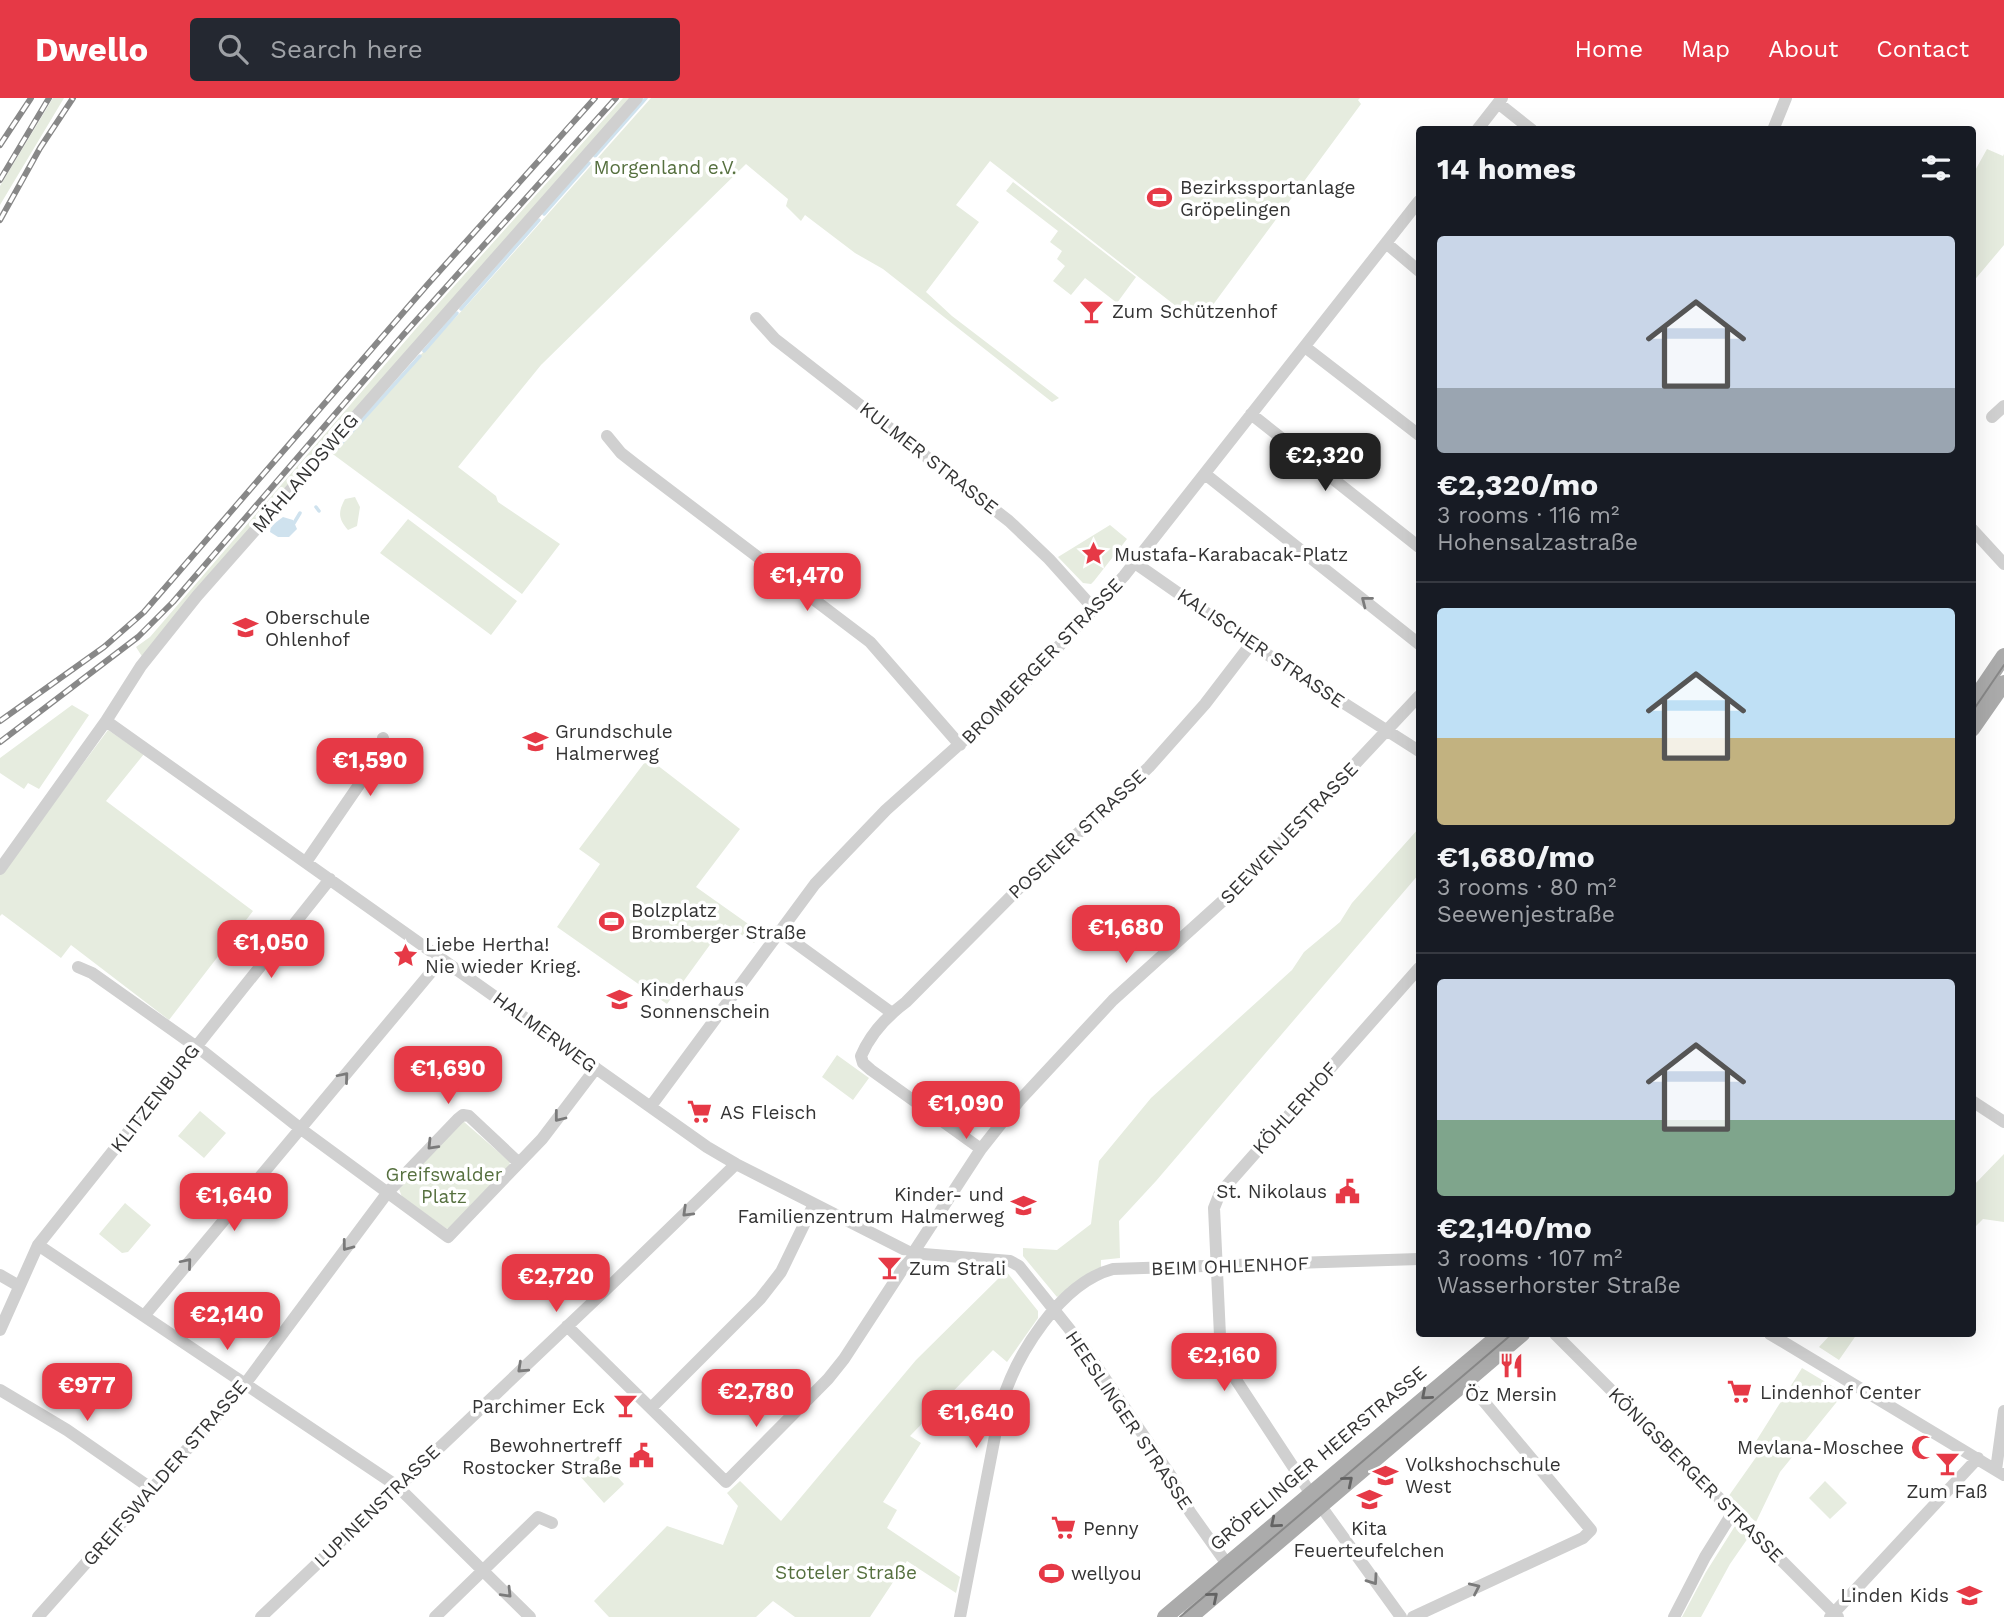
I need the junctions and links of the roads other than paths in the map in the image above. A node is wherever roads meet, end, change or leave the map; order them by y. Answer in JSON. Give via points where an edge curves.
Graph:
{"nodes":[{"id":1,"x":637,"y":98,"type":"edge"},
{"id":2,"x":1786,"y":98,"type":"edge"},
{"id":3,"x":1500,"y":101,"type":"edge"},
{"id":4,"x":1480,"y":126,"type":"edge"},
{"id":5,"x":1528,"y":126,"type":"edge"},
{"id":6,"x":1779,"y":126,"type":"edge"},
{"id":7,"x":1416,"y":205,"type":"edge"},
{"id":8,"x":1386,"y":243,"type":"junction"},
{"id":9,"x":1416,"y":268,"type":"edge"},
{"id":10,"x":756,"y":318,"type":"dead end"},
{"id":11,"x":1305,"y":347,"type":"junction"},
{"id":12,"x":2004,"y":406,"type":"edge"},
{"id":13,"x":1251,"y":414,"type":"junction"},
{"id":14,"x":1992,"y":416,"type":"dead end"},
{"id":15,"x":1416,"y":433,"type":"edge"},
{"id":16,"x":607,"y":436,"type":"dead end"},
{"id":17,"x":1205,"y":474,"type":"junction"},
{"id":18,"x":1976,"y":534,"type":"edge"},
{"id":19,"x":1416,"y":545,"type":"edge"},
{"id":20,"x":1135,"y":563,"type":"junction"},
{"id":21,"x":2004,"y":565,"type":"edge"},
{"id":22,"x":1094,"y":609,"type":"junction"},
{"id":23,"x":1416,"y":642,"type":"edge"},
{"id":24,"x":1251,"y":644,"type":"junction"},
{"id":25,"x":2004,"y":656,"type":"edge"},
{"id":26,"x":2004,"y":682,"type":"edge"},
{"id":27,"x":1976,"y":697,"type":"edge"},
{"id":28,"x":1416,"y":699,"type":"edge"},
{"id":29,"x":106,"y":721,"type":"junction"},
{"id":30,"x":1976,"y":723,"type":"edge"},
{"id":31,"x":1387,"y":732,"type":"junction"},
{"id":32,"x":383,"y":737,"type":"dead end"},
{"id":33,"x":960,"y":745,"type":"junction"},
{"id":34,"x":1416,"y":749,"type":"edge"},
{"id":35,"x":306,"y":862,"type":"junction"},
{"id":36,"x":0,"y":869,"type":"edge"},
{"id":37,"x":330,"y":879,"type":"junction"},
{"id":38,"x":779,"y":931,"type":"junction"},
{"id":39,"x":442,"y":959,"type":"junction"},
{"id":40,"x":78,"y":967,"type":"dead end"},
{"id":41,"x":1416,"y":971,"type":"edge"},
{"id":42,"x":892,"y":1013,"type":"junction"},
{"id":43,"x":194,"y":1048,"type":"junction"},
{"id":44,"x":596,"y":1068,"type":"junction"},
{"id":45,"x":1976,"y":1104,"type":"edge"},
{"id":46,"x":651,"y":1107,"type":"junction"},
{"id":47,"x":2004,"y":1122,"type":"edge"},
{"id":48,"x":300,"y":1129,"type":"junction"},
{"id":49,"x":981,"y":1149,"type":"junction"},
{"id":50,"x":519,"y":1163,"type":"junction"},
{"id":51,"x":736,"y":1164,"type":"junction"},
{"id":52,"x":388,"y":1192,"type":"junction"},
{"id":53,"x":814,"y":1203,"type":"junction"},
{"id":54,"x":38,"y":1245,"type":"junction"},
{"id":55,"x":911,"y":1254,"type":"junction"},
{"id":56,"x":1416,"y":1259,"type":"edge"},
{"id":57,"x":1019,"y":1266,"type":"joint"},
{"id":58,"x":1217,"y":1266,"type":"junction"},
{"id":59,"x":0,"y":1275,"type":"edge"},
{"id":60,"x":19,"y":1286,"type":"junction"},
{"id":61,"x":1054,"y":1309,"type":"junction"},
{"id":62,"x":144,"y":1316,"type":"junction"},
{"id":63,"x":567,"y":1326,"type":"junction"},
{"id":64,"x":0,"y":1330,"type":"edge"},
{"id":65,"x":1497,"y":1337,"type":"edge"},
{"id":66,"x":1518,"y":1337,"type":"edge"},
{"id":67,"x":1558,"y":1337,"type":"edge"},
{"id":68,"x":1774,"y":1337,"type":"edge"},
{"id":69,"x":1466,"y":1380,"type":"junction"},
{"id":70,"x":244,"y":1384,"type":"junction"},
{"id":71,"x":0,"y":1390,"type":"edge"},
{"id":72,"x":651,"y":1408,"type":"junction"},
{"id":73,"x":2004,"y":1415,"type":"edge"},
{"id":74,"x":1978,"y":1458,"type":"junction"},
{"id":75,"x":2000,"y":1472,"type":"edge"},
{"id":76,"x":397,"y":1486,"type":"junction"},
{"id":77,"x":152,"y":1489,"type":"junction"},
{"id":78,"x":1315,"y":1499,"type":"junction"},
{"id":79,"x":1733,"y":1512,"type":"junction"},
{"id":80,"x":552,"y":1523,"type":"dead end"},
{"id":81,"x":1227,"y":1563,"type":"junction"},
{"id":82,"x":483,"y":1569,"type":"junction"},
{"id":83,"x":1237,"y":1577,"type":"junction"},
{"id":84,"x":1834,"y":1616,"type":"edge"},
{"id":85,"x":38,"y":1617,"type":"edge"},
{"id":86,"x":261,"y":1617,"type":"edge"},
{"id":87,"x":435,"y":1617,"type":"edge"},
{"id":88,"x":530,"y":1617,"type":"edge"},
{"id":89,"x":960,"y":1617,"type":"edge"},
{"id":90,"x":1165,"y":1617,"type":"edge"},
{"id":91,"x":1190,"y":1617,"type":"edge"},
{"id":92,"x":1401,"y":1617,"type":"edge"},
{"id":93,"x":1413,"y":1617,"type":"edge"},
{"id":94,"x":1674,"y":1617,"type":"edge"}],
"edges":[{"from":1,"to":29,"type":"street","name":"MÄHLANDSWEG","via":[[197,596]]},
{"from":2,"to":6,"type":"street"},
{"from":3,"to":4,"type":"street"},
{"from":3,"to":5,"type":"street"},
{"from":7,"to":8,"type":"street","name":"BROMBERGER STRASSE"},
{"from":8,"to":9,"type":"street"},
{"from":8,"to":11,"type":"street","name":"BROMBERGER STRASSE"},
{"from":10,"to":22,"type":"street","name":"KULMER STRASSE","via":[[775,339],[1009,521]]},
{"from":11,"to":13,"type":"street","name":"BROMBERGER STRASSE"},
{"from":11,"to":15,"type":"street"},
{"from":12,"to":14,"type":"street"},
{"from":13,"to":17,"type":"street","name":"BROMBERGER STRASSE"},
{"from":13,"to":19,"type":"street"},
{"from":16,"to":33,"type":"street","via":[[635,464],[870,642]]},
{"from":17,"to":20,"type":"street","name":"BROMBERGER STRASSE"},
{"from":23,"to":17,"type":"street","one_way":true},
{"from":18,"to":21,"type":"street"},
{"from":20,"to":22,"type":"street","name":"BROMBERGER STRASSE"},
{"from":20,"to":24,"type":"street","name":"KALISCHER STRASSE"},
{"from":22,"to":33,"type":"street","name":"BROMBERGER STRASSE"},
{"from":24,"to":31,"type":"street","name":"KALISCHER STRASSE"},
{"from":24,"to":42,"type":"street","name":"POSENER STRASSE","via":[[1149,766]]},
{"from":25,"to":27,"type":"main road"},
{"from":26,"to":30,"type":"main road"},
{"from":28,"to":31,"type":"street","name":"SEEWENJESTRASSE"},
{"from":29,"to":35,"type":"street","name":"HALMERWEG"},
{"from":29,"to":36,"type":"street","name":"MÄHLANDSWEG"},
{"from":31,"to":34,"type":"street","name":"KALISCHER STRASSE"},
{"from":31,"to":49,"type":"street","name":"SEEWENJESTRASSE","via":[[1247,879],[1087,1026]]},
{"from":32,"to":35,"type":"street","via":[[385,747]]},
{"from":33,"to":38,"type":"street","name":"BROMBERGER STRASSE","via":[[883,812],[815,884]]},
{"from":35,"to":37,"type":"street","name":"HALMERWEG"},
{"from":37,"to":39,"type":"street","name":"HALMERWEG"},
{"from":37,"to":43,"type":"street","name":"KLITZENBURG"},
{"from":38,"to":42,"type":"street"},
{"from":38,"to":46,"type":"street","name":"BROMBERGER STRASSE"},
{"from":39,"to":44,"type":"street","name":"HALMERWEG"},
{"from":48,"to":39,"type":"street","one_way":true},
{"from":40,"to":43,"type":"street"},
{"from":41,"to":58,"type":"street","name":"KÖHLERHOF","via":[[1220,1193],[1214,1208]]},
{"from":42,"to":49,"type":"street","name":"POSENER STRASSE","via":[[865,1047],[863,1063]]},
{"from":43,"to":48,"type":"street"},
{"from":43,"to":54,"type":"street","name":"KLITZENBURG"},
{"from":44,"to":46,"type":"street","name":"HALMERWEG"},
{"from":44,"to":50,"type":"street","one_way":true},
{"from":45,"to":47,"type":"street"},
{"from":46,"to":51,"type":"street","name":"HALMERWEG"},
{"from":48,"to":52,"type":"street"},
{"from":62,"to":48,"type":"street","one_way":true},
{"from":49,"to":55,"type":"street","name":"SEEWENJESTRASSE"},
{"from":50,"to":52,"type":"street","via":[[449,1237]]},
{"from":50,"to":52,"type":"street","one_way":true,"via":[[463,1115]]},
{"from":51,"to":53,"type":"street","name":"HALMERWEG"},
{"from":51,"to":63,"type":"street","name":"LUPINENSTRASSE","one_way":true},
{"from":52,"to":70,"type":"street","name":"GREIFSWALDER STRASSE","one_way":true},
{"from":53,"to":55,"type":"street","name":"HALMERWEG"},
{"from":53,"to":72,"type":"street","via":[[781,1272],[760,1299]]},
{"from":54,"to":60,"type":"street","name":"KLITZENBURG"},
{"from":54,"to":62,"type":"street"},
{"from":55,"to":57,"type":"street","name":"HALMERWEG","via":[[1010,1261]]},
{"from":55,"to":72,"type":"street","name":"SEEWENJESTRASSE","via":[[828,1379],[726,1482]]},
{"from":56,"to":58,"type":"street","name":"BEIM OHLENHOF"},
{"from":57,"to":61,"type":"street","name":"HEESLINGER STRASSE"},
{"from":58,"to":61,"type":"street","name":"BEIM OHLENHOF","via":[[1113,1269]]},
{"from":58,"to":78,"type":"street","name":"KÖHLERHOF","via":[[1221,1357]]},
{"from":59,"to":60,"type":"street"},
{"from":60,"to":64,"type":"street","name":"KLITZENBURG"},
{"from":61,"to":81,"type":"street","name":"HEESLINGER STRASSE"},
{"from":61,"to":89,"type":"street","name":"BEIM OHLENHOF","via":[[1008,1381]]},
{"from":62,"to":70,"type":"street"},
{"from":63,"to":72,"type":"street"},
{"from":63,"to":76,"type":"street","name":"LUPINENSTRASSE","one_way":true},
{"from":65,"to":78,"type":"main road","name":"GRÖPELINGER HEERSTRASSE","one_way":true},
{"from":66,"to":69,"type":"main road","name":"GRÖPELINGER HEERSTRASSE"},
{"from":67,"to":79,"type":"street","name":"KÖNIGSBERGER STRASSE"},
{"from":68,"to":74,"type":"street"},
{"from":78,"to":69,"type":"main road","name":"GRÖPELINGER HEERSTRASSE","one_way":true},
{"from":93,"to":69,"type":"street","one_way":true,"via":[[1583,1538],[1591,1530]]},
{"from":70,"to":76,"type":"street"},
{"from":70,"to":77,"type":"street","name":"GREIFSWALDER STRASSE"},
{"from":71,"to":77,"type":"street"},
{"from":73,"to":75,"type":"street"},
{"from":74,"to":75,"type":"street"},
{"from":74,"to":84,"type":"street"},
{"from":76,"to":82,"type":"street"},
{"from":76,"to":86,"type":"street","name":"LUPINENSTRASSE"},
{"from":77,"to":85,"type":"street","name":"GREIFSWALDER STRASSE"},
{"from":78,"to":81,"type":"main road","name":"GRÖPELINGER HEERSTRASSE","one_way":true},
{"from":78,"to":83,"type":"main road","name":"GRÖPELINGER HEERSTRASSE"},
{"from":78,"to":92,"type":"street","name":"KÖHLERHOF","one_way":true},
{"from":79,"to":84,"type":"street","name":"KÖNIGSBERGER STRASSE"},
{"from":79,"to":94,"type":"street"},
{"from":80,"to":82,"type":"street","via":[[538,1517]]},
{"from":81,"to":83,"type":"street","name":"HEESLINGER STRASSE"},
{"from":81,"to":90,"type":"main road","name":"GRÖPELINGER HEERSTRASSE"},
{"from":82,"to":87,"type":"street"},
{"from":82,"to":88,"type":"street","one_way":true},
{"from":91,"to":83,"type":"main road","name":"GRÖPELINGER HEERSTRASSE","one_way":true}]}
